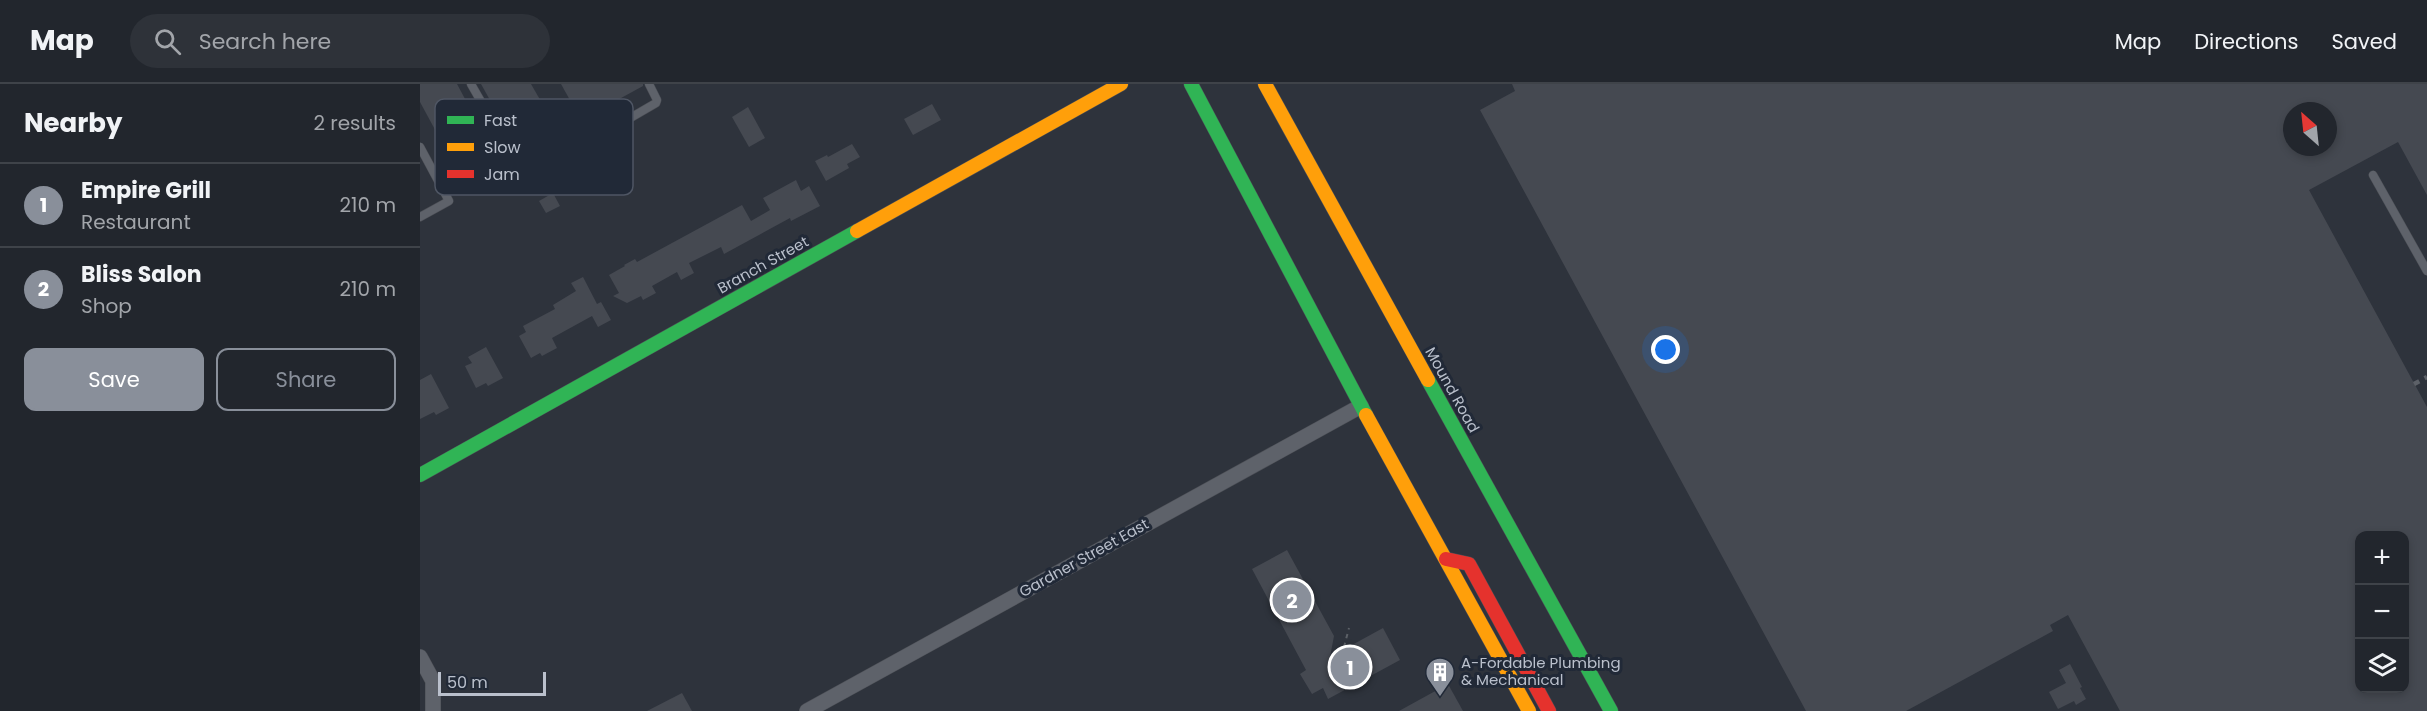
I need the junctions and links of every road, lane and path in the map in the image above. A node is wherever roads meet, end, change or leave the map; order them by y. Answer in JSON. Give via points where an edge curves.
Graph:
{"nodes":[{"id":1,"x":471,"y":84,"type":"edge"},
{"id":2,"x":649,"y":84,"type":"edge"},
{"id":3,"x":1121,"y":84,"type":"edge"},
{"id":4,"x":1191,"y":84,"type":"edge"},
{"id":5,"x":1251,"y":84,"type":"edge"},
{"id":6,"x":1265,"y":84,"type":"edge"},
{"id":7,"x":480,"y":99,"type":"edge"},
{"id":8,"x":633,"y":116,"type":"edge"},
{"id":9,"x":420,"y":147,"type":"edge"},
{"id":10,"x":435,"y":175,"type":"edge"},
{"id":11,"x":2373,"y":175,"type":"dead end"},
{"id":12,"x":446,"y":195,"type":"edge"},
{"id":13,"x":420,"y":217,"type":"edge"},
{"id":14,"x":1339,"y":220,"type":"junction"},
{"id":15,"x":2427,"y":271,"type":"edge"},
{"id":16,"x":1361,"y":406,"type":"junction"},
{"id":17,"x":420,"y":475,"type":"edge"},
{"id":18,"x":1446,"y":559,"type":"junction"},
{"id":19,"x":1349,"y":628,"type":"dead end"},
{"id":20,"x":1344,"y":647,"type":"dead end"},
{"id":21,"x":420,"y":657,"type":"edge"},
{"id":22,"x":434,"y":711,"type":"edge"},
{"id":23,"x":807,"y":711,"type":"edge"},
{"id":24,"x":1529,"y":711,"type":"edge"},
{"id":25,"x":1549,"y":711,"type":"edge"},
{"id":26,"x":1611,"y":711,"type":"edge"}],
"edges":[{"from":1,"to":7,"type":"lane"},
{"from":2,"to":8,"type":"lane","via":[[656,103]]},
{"from":3,"to":17,"type":"main road","name":"Branch Street"},
{"from":4,"to":16,"type":"main road"},
{"from":5,"to":14,"type":"main road","via":[[1296,169]]},
{"from":6,"to":14,"type":"main road","name":"Mound Road"},
{"from":9,"to":10,"type":"lane"},
{"from":11,"to":15,"type":"lane"},
{"from":12,"to":13,"type":"lane","via":[[449,201]]},
{"from":14,"to":26,"type":"main road","name":"Mound Road"},
{"from":16,"to":18,"type":"main road"},
{"from":16,"to":23,"type":"street","name":"Gardner Street East"},
{"from":18,"to":24,"type":"main road"},
{"from":18,"to":25,"type":"main road","via":[[1470,564]]},
{"from":19,"to":20,"type":"path"},
{"from":21,"to":22,"type":"street","via":[[433,681]]}]}
